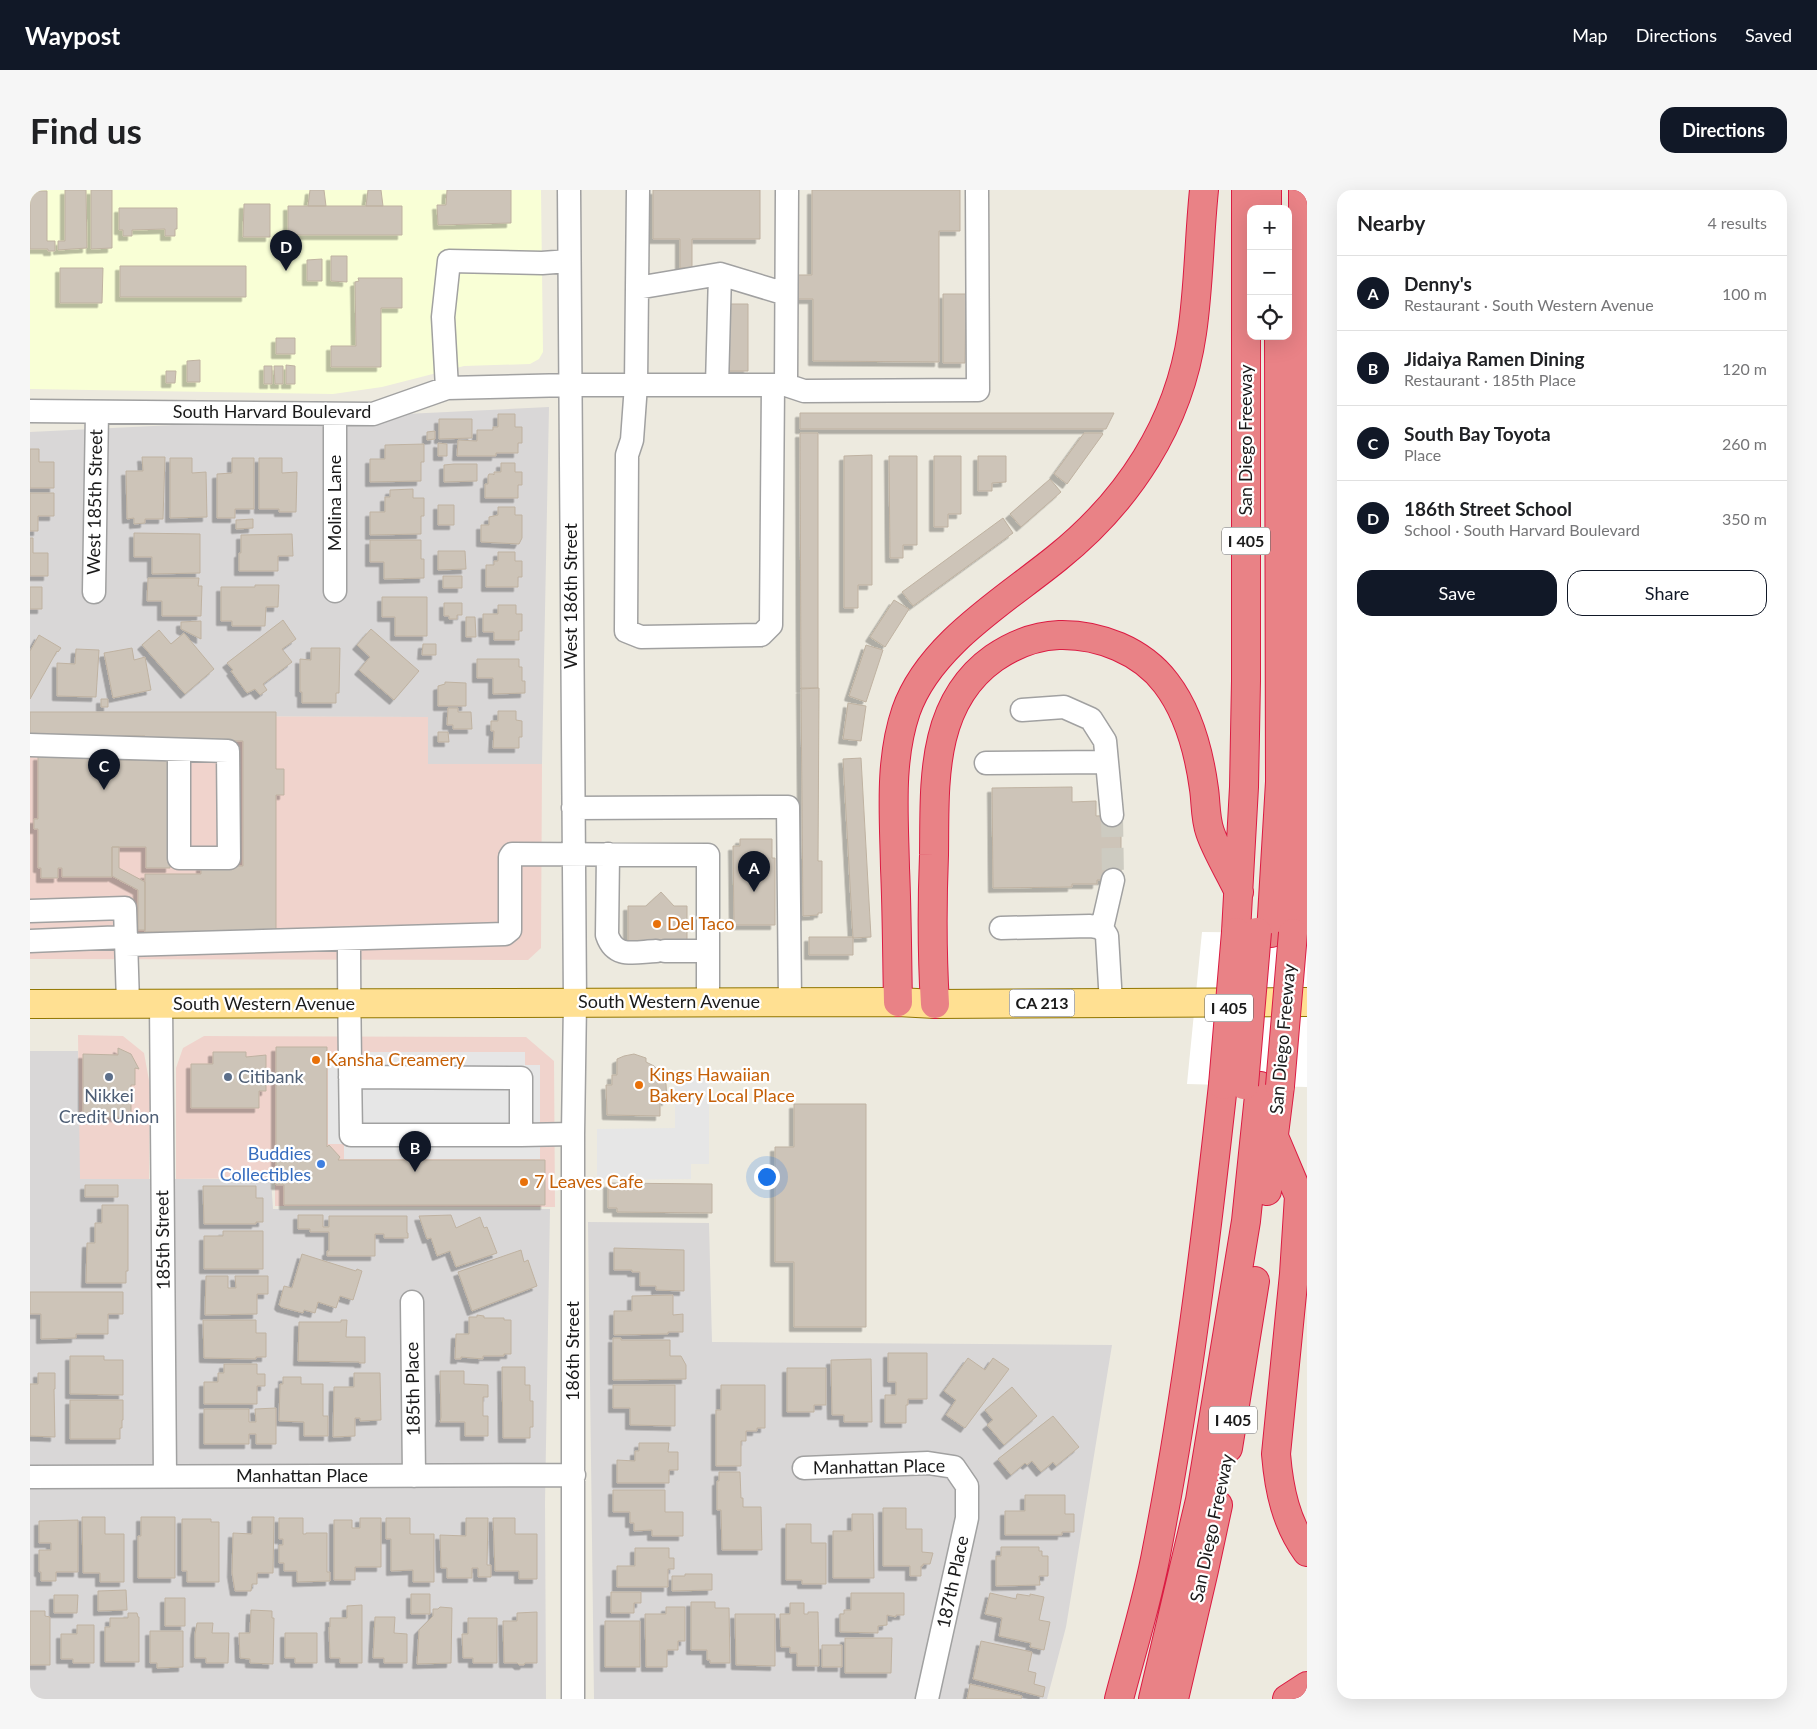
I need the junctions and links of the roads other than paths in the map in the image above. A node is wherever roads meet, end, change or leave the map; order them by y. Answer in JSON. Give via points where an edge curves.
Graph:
{"nodes":[{"id":1,"x":569,"y":190,"type":"edge"},
{"id":2,"x":638,"y":190,"type":"edge"},
{"id":3,"x":787,"y":190,"type":"edge"},
{"id":4,"x":977,"y":190,"type":"edge"},
{"id":5,"x":1204,"y":190,"type":"edge"},
{"id":6,"x":1246,"y":190,"type":"edge"},
{"id":7,"x":1267,"y":190,"type":"edge"},
{"id":8,"x":1279,"y":190,"type":"edge"},
{"id":9,"x":1303,"y":190,"type":"edge"},
{"id":10,"x":1267,"y":205,"type":"edge"},
{"id":11,"x":1279,"y":205,"type":"edge"},
{"id":12,"x":569,"y":261,"type":"junction"},
{"id":13,"x":720,"y":274,"type":"junction"},
{"id":14,"x":637,"y":288,"type":"junction"},
{"id":15,"x":786,"y":294,"type":"junction"},
{"id":16,"x":1267,"y":340,"type":"edge"},
{"id":17,"x":1279,"y":340,"type":"edge"},
{"id":18,"x":570,"y":385,"type":"junction"},
{"id":19,"x":636,"y":385,"type":"junction"},
{"id":20,"x":717,"y":385,"type":"junction"},
{"id":21,"x":779,"y":385,"type":"junction"},
{"id":22,"x":448,"y":388,"type":"junction"},
{"id":23,"x":30,"y":411,"type":"edge"},
{"id":24,"x":97,"y":412,"type":"junction"},
{"id":25,"x":335,"y":414,"type":"junction"},
{"id":26,"x":335,"y":591,"type":"dead end"},
{"id":27,"x":94,"y":592,"type":"dead end"},
{"id":28,"x":1022,"y":710,"type":"dead end"},
{"id":29,"x":30,"y":745,"type":"edge"},
{"id":30,"x":179,"y":750,"type":"junction"},
{"id":31,"x":1107,"y":762,"type":"junction"},
{"id":32,"x":986,"y":763,"type":"dead end"},
{"id":33,"x":573,"y":808,"type":"junction"},
{"id":34,"x":1112,"y":815,"type":"tunnel mouth"},
{"id":35,"x":574,"y":854,"type":"junction"},
{"id":36,"x":608,"y":854,"type":"junction"},
{"id":37,"x":1113,"y":880,"type":"tunnel mouth"},
{"id":38,"x":1239,"y":892,"type":"junction"},
{"id":39,"x":30,"y":911,"type":"edge"},
{"id":40,"x":1001,"y":928,"type":"dead end"},
{"id":41,"x":1102,"y":928,"type":"junction"},
{"id":42,"x":1264,"y":932,"type":"junction"},
{"id":43,"x":349,"y":939,"type":"junction"},
{"id":44,"x":30,"y":941,"type":"edge"},
{"id":45,"x":126,"y":941,"type":"junction"},
{"id":46,"x":708,"y":951,"type":"junction"},
{"id":47,"x":575,"y":1002,"type":"junction"},
{"id":48,"x":790,"y":1002,"type":"junction"},
{"id":49,"x":898,"y":1002,"type":"junction"},
{"id":50,"x":1307,"y":1002,"type":"edge"},
{"id":51,"x":708,"y":1003,"type":"junction"},
{"id":52,"x":1111,"y":1003,"type":"junction"},
{"id":53,"x":30,"y":1004,"type":"edge"},
{"id":54,"x":128,"y":1004,"type":"junction"},
{"id":55,"x":161,"y":1004,"type":"junction"},
{"id":56,"x":349,"y":1004,"type":"junction"},
{"id":57,"x":936,"y":1004,"type":"junction"},
{"id":58,"x":350,"y":1077,"type":"junction"},
{"id":59,"x":1252,"y":1086,"type":"junction"},
{"id":60,"x":573,"y":1134,"type":"junction"},
{"id":61,"x":521,"y":1135,"type":"junction"},
{"id":62,"x":1274,"y":1138,"type":"junction"},
{"id":63,"x":412,"y":1302,"type":"dead end"},
{"id":64,"x":954,"y":1467,"type":"joint"},
{"id":65,"x":804,"y":1468,"type":"dead end"},
{"id":66,"x":574,"y":1475,"type":"junction"},
{"id":67,"x":166,"y":1476,"type":"junction"},
{"id":68,"x":414,"y":1476,"type":"junction"},
{"id":69,"x":30,"y":1477,"type":"edge"},
{"id":70,"x":1307,"y":1552,"type":"edge"},
{"id":71,"x":1307,"y":1686,"type":"edge"},
{"id":72,"x":573,"y":1699,"type":"edge"},
{"id":73,"x":927,"y":1699,"type":"edge"},
{"id":74,"x":1119,"y":1699,"type":"edge"},
{"id":75,"x":1153,"y":1699,"type":"edge"},
{"id":76,"x":1174,"y":1699,"type":"edge"},
{"id":77,"x":1287,"y":1699,"type":"edge"}],
"edges":[{"from":1,"to":12,"type":"street","name":"West 186th Street"},
{"from":2,"to":14,"type":"street"},
{"from":3,"to":15,"type":"street"},
{"from":4,"to":21,"type":"street","name":"South Harvard Boulevard","via":[[978,390],[804,391]]},
{"from":5,"to":49,"type":"highway","via":[[1196,298],[1187,364],[1167,420],[1144,462],[1120,497],[1088,530],[938,657],[921,679],[906,711],[897,747],[893,790]]},
{"from":6,"to":38,"type":"highway","name":"San Diego Freeway","number":"I 405","via":[[1246,681]]},
{"from":7,"to":10,"type":"highway"},
{"from":8,"to":11,"type":"highway"},
{"from":9,"to":42,"type":"highway","name":"San Diego Freeway","number":"I 405","via":[[1304,676],[1301,798]]},
{"from":12,"to":18,"type":"street","name":"West 186th Street"},
{"from":12,"to":22,"type":"street","via":[[449,261],[443,318]]},
{"from":13,"to":14,"type":"street"},
{"from":13,"to":15,"type":"street"},
{"from":13,"to":20,"type":"street"},
{"from":14,"to":19,"type":"street"},
{"from":15,"to":21,"type":"street"},
{"from":16,"to":42,"type":"highway"},
{"from":17,"to":42,"type":"highway","via":[[1280,772]]},
{"from":18,"to":19,"type":"street","name":"South Harvard Boulevard"},
{"from":18,"to":22,"type":"street","name":"South Harvard Boulevard"},
{"from":18,"to":33,"type":"street","name":"West 186th Street"},
{"from":19,"to":20,"type":"street","name":"South Harvard Boulevard"},
{"from":19,"to":21,"type":"street","via":[[628,455],[626,631],[641,637],[761,635],[771,625]]},
{"from":20,"to":21,"type":"street","name":"South Harvard Boulevard"},
{"from":22,"to":25,"type":"street","name":"South Harvard Boulevard","via":[[373,414]]},
{"from":23,"to":24,"type":"street","name":"South Harvard Boulevard"},
{"from":24,"to":25,"type":"street","name":"South Harvard Boulevard"},
{"from":24,"to":27,"type":"street","name":"West 185th Street"},
{"from":25,"to":26,"type":"street","name":"Molina Lane"},
{"from":28,"to":31,"type":"street","via":[[1064,707],[1091,719],[1105,740]]},
{"from":29,"to":30,"type":"street"},
{"from":30,"to":30,"type":"street","via":[[228,751],[229,858],[179,858]]},
{"from":31,"to":32,"type":"street"},
{"from":31,"to":34,"type":"street"},
{"from":33,"to":35,"type":"street","name":"West 186th Street"},
{"from":33,"to":48,"type":"street","via":[[788,807]]},
{"from":35,"to":36,"type":"street"},
{"from":35,"to":43,"type":"street","via":[[510,855],[508,933]]},
{"from":35,"to":47,"type":"street","name":"West 186th Street"},
{"from":36,"to":46,"type":"street","via":[[607,935],[610,945],[619,952]]},
{"from":36,"to":46,"type":"street","via":[[708,855]]},
{"from":37,"to":41,"type":"street"},
{"from":38,"to":42,"type":"highway","name":"San Diego Freeway","number":"I 405"},
{"from":38,"to":57,"type":"highway","via":[[1209,831],[1204,788],[1186,718],[1164,681],[1133,655],[1097,639],[1058,635],[1018,644],[983,666],[968,681],[955,701],[940,744],[933,870],[932,965]]},
{"from":39,"to":45,"type":"street","via":[[125,908]]},
{"from":40,"to":41,"type":"street"},
{"from":41,"to":52,"type":"street","via":[[1107,936]]},
{"from":42,"to":59,"type":"highway","name":"San Diego Freeway","number":"I 405","bridge":true},
{"from":42,"to":59,"type":"highway","name":"San Diego Freeway","number":"I 405","bridge":true},
{"from":43,"to":45,"type":"street"},
{"from":43,"to":56,"type":"street"},
{"from":44,"to":45,"type":"street"},
{"from":45,"to":54,"type":"street"},
{"from":46,"to":51,"type":"street"},
{"from":47,"to":51,"type":"main road","name":"South Western Avenue"},
{"from":47,"to":56,"type":"main road","name":"South Western Avenue"},
{"from":47,"to":60,"type":"street","name":"186th Street"},
{"from":48,"to":49,"type":"main road","name":"South Western Avenue"},
{"from":48,"to":51,"type":"main road","name":"South Western Avenue"},
{"from":49,"to":57,"type":"main road","name":"South Western Avenue"},
{"from":50,"to":52,"type":"main road","name":"South Western Avenue","number":"CA 213"},
{"from":52,"to":57,"type":"main road","name":"South Western Avenue","number":"CA 213"},
{"from":53,"to":54,"type":"main road","name":"South Western Avenue"},
{"from":54,"to":55,"type":"main road","name":"South Western Avenue"},
{"from":55,"to":56,"type":"main road","name":"South Western Avenue"},
{"from":55,"to":67,"type":"street","name":"185th Street"},
{"from":56,"to":58,"type":"street"},
{"from":58,"to":61,"type":"street","via":[[521,1078]]},
{"from":58,"to":61,"type":"street","via":[[351,1135]]},
{"from":59,"to":62,"type":"highway","name":"San Diego Freeway","number":"I 405"},
{"from":59,"to":74,"type":"highway","name":"San Diego Freeway","number":"I 405","via":[[1212,1189],[1187,1372],[1157,1550]]},
{"from":59,"to":75,"type":"highway","via":[[1246,1221],[1200,1500]]},
{"from":60,"to":61,"type":"street"},
{"from":60,"to":66,"type":"street","name":"186th Street"},
{"from":62,"to":70,"type":"highway","via":[[1299,1196],[1277,1472],[1284,1507]]},
{"from":62,"to":76,"type":"highway","name":"San Diego Freeway","number":"I 405","via":[[1249,1329],[1223,1481]]},
{"from":63,"to":68,"type":"street","name":"185th Place"},
{"from":64,"to":65,"type":"street","name":"Manhattan Place","via":[[928,1463]]},
{"from":64,"to":73,"type":"street","name":"187th Place","via":[[967,1486],[967,1518]]},
{"from":66,"to":68,"type":"street","name":"Manhattan Place"},
{"from":66,"to":72,"type":"street","name":"186th Street"},
{"from":67,"to":68,"type":"street","name":"Manhattan Place"},
{"from":67,"to":69,"type":"street","name":"Manhattan Place"},
{"from":71,"to":77,"type":"highway"}]}
